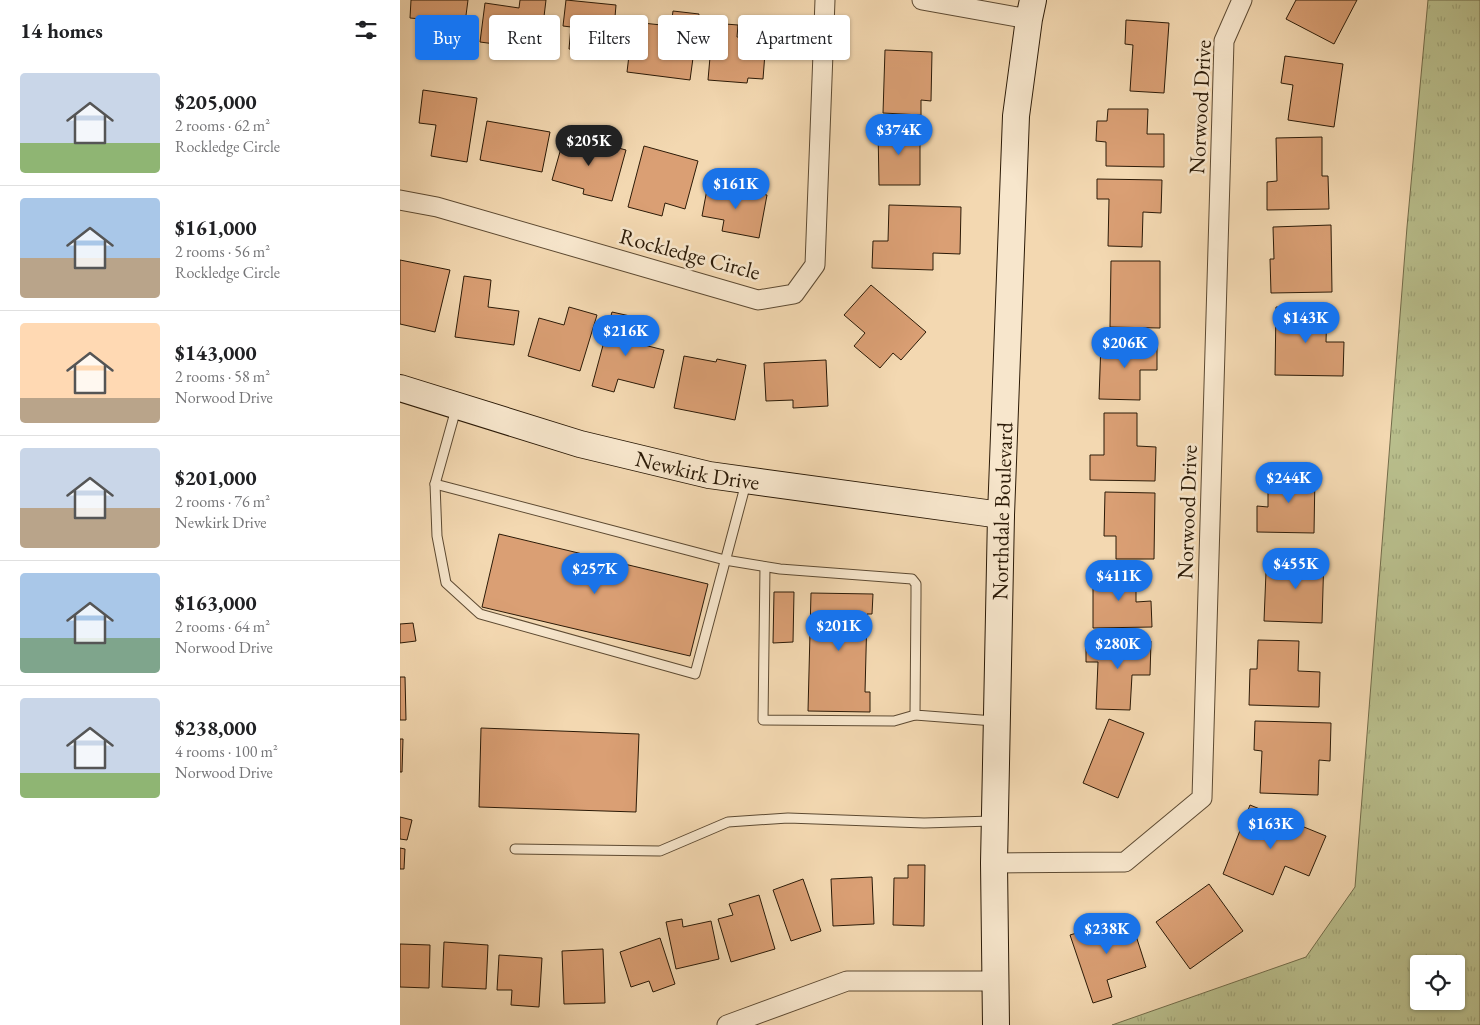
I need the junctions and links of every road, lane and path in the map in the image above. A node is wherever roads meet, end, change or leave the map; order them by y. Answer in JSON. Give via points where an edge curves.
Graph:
{"nodes":[{"id":1,"x":825,"y":0,"type":"edge"},
{"id":2,"x":922,"y":0,"type":"edge"},
{"id":3,"x":1242,"y":0,"type":"edge"},
{"id":4,"x":1031,"y":9,"type":"edge"},
{"id":5,"x":400,"y":200,"type":"edge"},
{"id":6,"x":400,"y":388,"type":"edge"},
{"id":7,"x":457,"y":406,"type":"junction"},
{"id":8,"x":747,"y":480,"type":"junction"},
{"id":9,"x":435,"y":484,"type":"junction"},
{"id":10,"x":1001,"y":516,"type":"junction"},
{"id":11,"x":725,"y":560,"type":"junction"},
{"id":12,"x":765,"y":566,"type":"junction"},
{"id":13,"x":914,"y":715,"type":"junction"},
{"id":14,"x":997,"y":721,"type":"junction"},
{"id":15,"x":995,"y":822,"type":"junction"},
{"id":16,"x":515,"y":849,"type":"dead end"},
{"id":17,"x":994,"y":863,"type":"junction"},
{"id":18,"x":995,"y":981,"type":"junction"},
{"id":19,"x":726,"y":1025,"type":"edge"},
{"id":20,"x":996,"y":1025,"type":"edge"}],
"edges":[{"from":1,"to":5,"type":"street","name":"Rockledge Circle","via":[[815,265],[794,294],[758,300],[437,207]]},
{"from":2,"to":4,"type":"street"},
{"from":3,"to":17,"type":"street","name":"Norwood Drive","via":[[1224,41],[1202,798],[1125,862]]},
{"from":4,"to":10,"type":"street","name":"Northdale Boulevard","via":[[1016,116]]},
{"from":6,"to":7,"type":"street","name":"Newkirk Drive"},
{"from":7,"to":8,"type":"street","name":"Newkirk Drive","via":[[580,444],[709,475]]},
{"from":7,"to":9,"type":"lane"},
{"from":8,"to":10,"type":"street","name":"Newkirk Drive"},
{"from":8,"to":11,"type":"lane"},
{"from":9,"to":11,"type":"lane"},
{"from":9,"to":11,"type":"lane","via":[[437,536],[446,583],[480,614],[694,674]]},
{"from":10,"to":14,"type":"street","name":"Northdale Boulevard"},
{"from":11,"to":12,"type":"lane"},
{"from":12,"to":13,"type":"lane","via":[[912,579],[916,584]]},
{"from":12,"to":13,"type":"lane","via":[[763,720],[894,721]]},
{"from":13,"to":14,"type":"lane"},
{"from":14,"to":15,"type":"street","name":"Northdale Boulevard"},
{"from":15,"to":16,"type":"lane","via":[[788,818],[728,822],[660,851]]},
{"from":15,"to":17,"type":"street","name":"Northdale Boulevard"},
{"from":17,"to":18,"type":"street","name":"Northdale Boulevard"},
{"from":18,"to":19,"type":"street","via":[[847,981]]},
{"from":18,"to":20,"type":"street","name":"Northdale Boulevard"}]}
